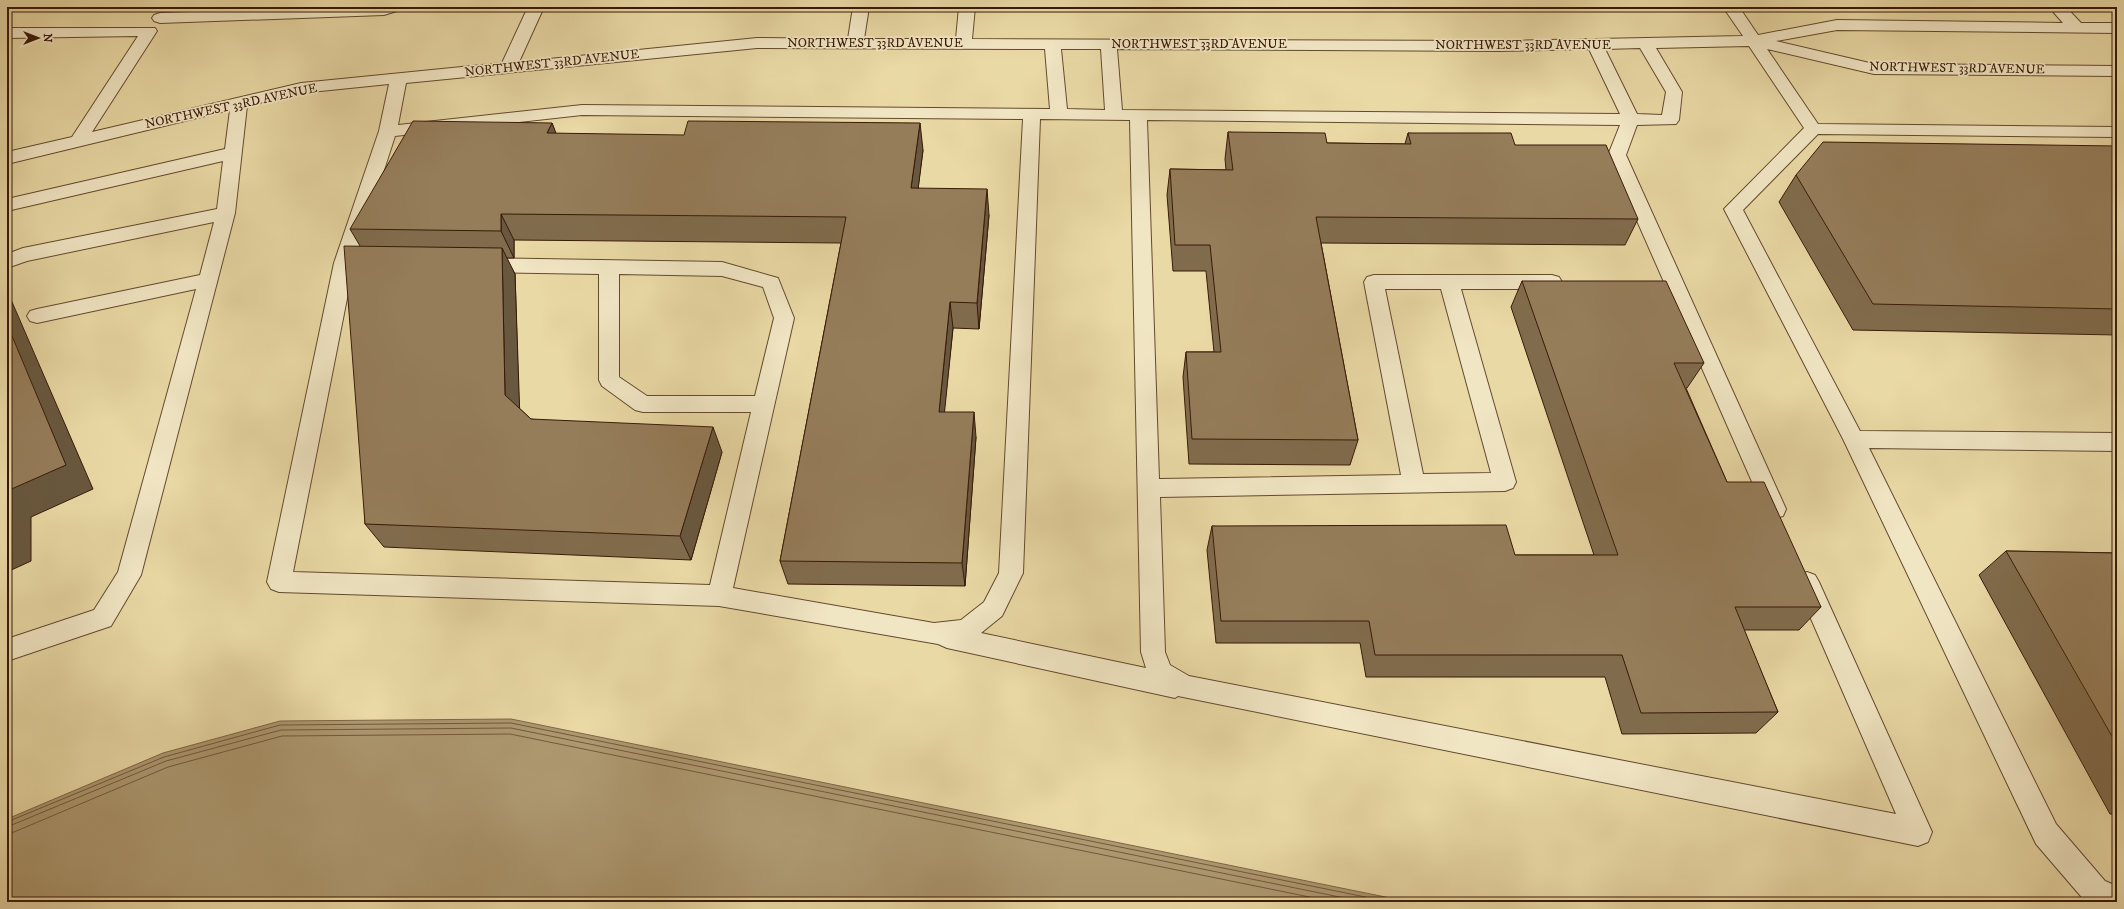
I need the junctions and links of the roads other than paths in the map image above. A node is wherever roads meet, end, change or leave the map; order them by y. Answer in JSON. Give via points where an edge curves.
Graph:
{"nodes":[{"id":1,"x":395,"y":7,"type":"edge"},
{"id":2,"x":536,"y":7,"type":"edge"},
{"id":3,"x":861,"y":7,"type":"edge"},
{"id":4,"x":967,"y":7,"type":"edge"},
{"id":5,"x":1731,"y":7,"type":"edge"},
{"id":6,"x":2057,"y":7,"type":"edge"},
{"id":7,"x":164,"y":13,"type":"edge"},
{"id":8,"x":2077,"y":28,"type":"junction"},
{"id":9,"x":2117,"y":28,"type":"edge"},
{"id":10,"x":150,"y":31,"type":"junction"},
{"id":11,"x":8,"y":34,"type":"edge"},
{"id":12,"x":1753,"y":42,"type":"junction"},
{"id":13,"x":855,"y":43,"type":"junction"},
{"id":14,"x":1645,"y":43,"type":"junction"},
{"id":15,"x":964,"y":44,"type":"junction"},
{"id":16,"x":1053,"y":44,"type":"junction"},
{"id":17,"x":1109,"y":44,"type":"junction"},
{"id":18,"x":1595,"y":44,"type":"junction"},
{"id":19,"x":508,"y":68,"type":"junction"},
{"id":20,"x":2117,"y":71,"type":"edge"},
{"id":21,"x":398,"y":79,"type":"junction"},
{"id":22,"x":239,"y":103,"type":"junction"},
{"id":23,"x":1032,"y":114,"type":"junction"},
{"id":24,"x":1059,"y":114,"type":"junction"},
{"id":25,"x":1114,"y":114,"type":"junction"},
{"id":26,"x":1138,"y":114,"type":"junction"},
{"id":27,"x":1631,"y":119,"type":"junction"},
{"id":28,"x":1813,"y":129,"type":"junction"},
{"id":29,"x":388,"y":131,"type":"junction"},
{"id":30,"x":2117,"y":132,"type":"edge"},
{"id":31,"x":78,"y":141,"type":"junction"},
{"id":32,"x":233,"y":153,"type":"junction"},
{"id":33,"x":7,"y":158,"type":"edge"},
{"id":34,"x":7,"y":205,"type":"edge"},
{"id":35,"x":226,"y":213,"type":"junction"},
{"id":36,"x":7,"y":261,"type":"edge"},
{"id":37,"x":344,"y":263,"type":"junction"},
{"id":38,"x":367,"y":263,"type":"edge"},
{"id":39,"x":461,"y":265,"type":"edge"},
{"id":40,"x":609,"y":267,"type":"junction"},
{"id":41,"x":208,"y":280,"type":"junction"},
{"id":42,"x":1449,"y":282,"type":"junction"},
{"id":43,"x":1573,"y":282,"type":"edge"},
{"id":44,"x":1650,"y":282,"type":"edge"},
{"id":45,"x":1674,"y":282,"type":"junction"},
{"id":46,"x":37,"y":316,"type":"dead end"},
{"id":47,"x":764,"y":404,"type":"junction"},
{"id":48,"x":1854,"y":439,"type":"junction"},
{"id":49,"x":2117,"y":442,"type":"edge"},
{"id":50,"x":1414,"y":483,"type":"junction"},
{"id":51,"x":1148,"y":488,"type":"junction"},
{"id":52,"x":1783,"y":528,"type":"edge"},
{"id":53,"x":1799,"y":564,"type":"edge"},
{"id":54,"x":719,"y":596,"type":"junction"},
{"id":55,"x":934,"y":634,"type":"junction"},
{"id":56,"x":7,"y":650,"type":"edge"},
{"id":57,"x":1184,"y":687,"type":"junction"},
{"id":58,"x":2117,"y":901,"type":"edge"}],
"edges":[{"from":1,"to":7,"type":"street","via":[[384,10]]},
{"from":2,"to":19,"type":"street"},
{"from":3,"to":13,"type":"street"},
{"from":4,"to":15,"type":"street"},
{"from":5,"to":12,"type":"street"},
{"from":6,"to":8,"type":"street"},
{"from":7,"to":10,"type":"street"},
{"from":8,"to":9,"type":"street","name":"NORTHWEST 33RD AVENUE"},
{"from":8,"to":12,"type":"street","name":"NORTHWEST 33RD AVENUE","via":[[1837,25]]},
{"from":10,"to":11,"type":"street"},
{"from":10,"to":31,"type":"street"},
{"from":12,"to":14,"type":"street","name":"NORTHWEST 33RD AVENUE"},
{"from":12,"to":20,"type":"street","name":"NORTHWEST 33RD AVENUE","via":[[1874,69]]},
{"from":12,"to":28,"type":"street"},
{"from":13,"to":15,"type":"street","name":"NORTHWEST 33RD AVENUE"},
{"from":13,"to":19,"type":"street","name":"NORTHWEST 33RD AVENUE","via":[[757,43]]},
{"from":14,"to":18,"type":"street","name":"NORTHWEST 33RD AVENUE"},
{"from":14,"to":27,"type":"street","via":[[1674,92],[1670,120]]},
{"from":15,"to":16,"type":"street","name":"NORTHWEST 33RD AVENUE"},
{"from":16,"to":17,"type":"street","name":"NORTHWEST 33RD AVENUE"},
{"from":16,"to":24,"type":"street"},
{"from":17,"to":18,"type":"street","name":"NORTHWEST 33RD AVENUE"},
{"from":17,"to":25,"type":"street"},
{"from":18,"to":27,"type":"street"},
{"from":19,"to":21,"type":"street","name":"NORTHWEST 33RD AVENUE"},
{"from":21,"to":22,"type":"street","name":"NORTHWEST 33RD AVENUE","via":[[301,88]]},
{"from":21,"to":29,"type":"street"},
{"from":22,"to":31,"type":"street","name":"NORTHWEST 33RD AVENUE"},
{"from":22,"to":32,"type":"street"},
{"from":23,"to":24,"type":"street"},
{"from":23,"to":29,"type":"street","via":[[582,110]]},
{"from":23,"to":55,"type":"street","via":[[1011,573],[993,609],[967,630]]},
{"from":24,"to":25,"type":"street"},
{"from":25,"to":26,"type":"street"},
{"from":26,"to":27,"type":"street"},
{"from":26,"to":51,"type":"street"},
{"from":27,"to":45,"type":"street","via":[[1617,155]]},
{"from":28,"to":30,"type":"street"},
{"from":28,"to":48,"type":"street","via":[[1733,209]]},
{"from":29,"to":37,"type":"street"},
{"from":31,"to":33,"type":"street","name":"NORTHWEST 33RD AVENUE"},
{"from":32,"to":34,"type":"street"},
{"from":32,"to":35,"type":"street"},
{"from":35,"to":36,"type":"street","via":[[24,255]]},
{"from":35,"to":41,"type":"street"},
{"from":37,"to":38,"type":"street"},
{"from":37,"to":54,"type":"street","via":[[280,582]]},
{"from":39,"to":40,"type":"street"},
{"from":40,"to":47,"type":"street","via":[[609,380],[643,404]]},
{"from":40,"to":47,"type":"street","via":[[722,269],[771,283],[784,318]]},
{"from":41,"to":46,"type":"street"},
{"from":41,"to":56,"type":"street","via":[[130,575],[102,618]]},
{"from":42,"to":43,"type":"street"},
{"from":42,"to":50,"type":"street","via":[[1374,282]]},
{"from":42,"to":50,"type":"street","via":[[1505,482]]},
{"from":44,"to":45,"type":"street"},
{"from":45,"to":52,"type":"street"},
{"from":47,"to":54,"type":"street"},
{"from":48,"to":49,"type":"street"},
{"from":48,"to":58,"type":"street","via":[[2046,834],[2095,891]]},
{"from":50,"to":51,"type":"street"},
{"from":51,"to":57,"type":"street","via":[[1153,652],[1160,672]]},
{"from":53,"to":57,"type":"street","via":[[1918,832]]},
{"from":54,"to":55,"type":"street"},
{"from":55,"to":57,"type":"street"}]}
